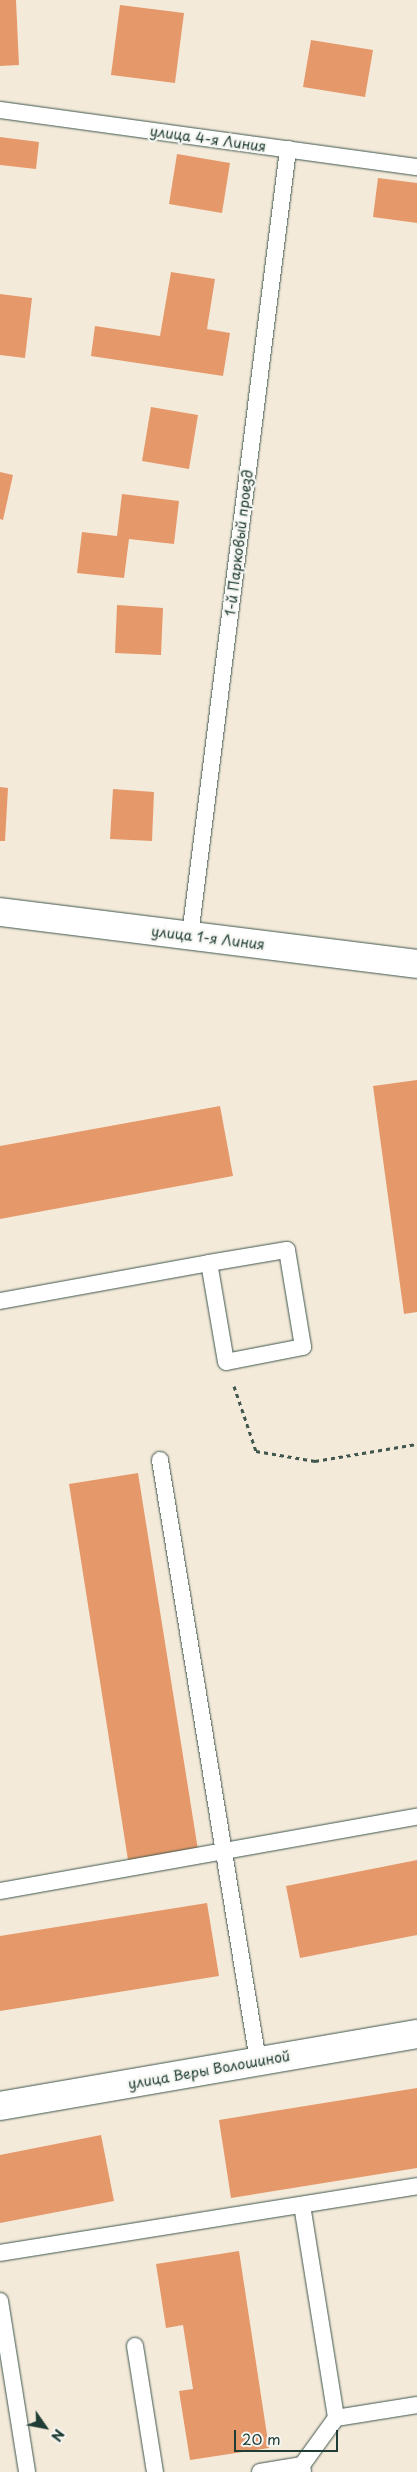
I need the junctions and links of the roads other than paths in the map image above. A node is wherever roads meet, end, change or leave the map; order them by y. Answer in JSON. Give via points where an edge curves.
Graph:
{"nodes":[{"id":1,"x":0,"y":110,"type":"edge"},
{"id":2,"x":288,"y":149,"type":"junction"},
{"id":3,"x":417,"y":167,"type":"edge"},
{"id":4,"x":0,"y":912,"type":"edge"},
{"id":5,"x":190,"y":936,"type":"junction"},
{"id":6,"x":417,"y":964,"type":"edge"},
{"id":7,"x":209,"y":1263,"type":"junction"},
{"id":8,"x":0,"y":1301,"type":"edge"},
{"id":9,"x":160,"y":1460,"type":"dead end"},
{"id":10,"x":417,"y":1816,"type":"edge"},
{"id":11,"x":222,"y":1850,"type":"junction"},
{"id":12,"x":0,"y":1891,"type":"edge"},
{"id":13,"x":417,"y":2034,"type":"edge"},
{"id":14,"x":258,"y":2061,"type":"junction"},
{"id":15,"x":0,"y":2106,"type":"edge"},
{"id":16,"x":417,"y":2186,"type":"edge"},
{"id":17,"x":302,"y":2205,"type":"junction"},
{"id":18,"x":0,"y":2253,"type":"edge"},
{"id":19,"x":0,"y":2301,"type":"edge"},
{"id":20,"x":135,"y":2346,"type":"dead end"},
{"id":21,"x":4,"y":2352,"type":"edge"},
{"id":22,"x":417,"y":2405,"type":"edge"},
{"id":23,"x":336,"y":2418,"type":"junction"},
{"id":24,"x":302,"y":2469,"type":"edge"},
{"id":25,"x":27,"y":2472,"type":"edge"},
{"id":26,"x":155,"y":2472,"type":"edge"},
{"id":27,"x":260,"y":2472,"type":"edge"}],
"edges":[{"from":1,"to":2,"type":"lane","name":"улица 4-я Линия"},
{"from":2,"to":3,"type":"lane","name":"улица 4-я Линия"},
{"from":2,"to":5,"type":"lane","name":"1-й Парковый проезд"},
{"from":4,"to":5,"type":"street","name":"улица 1-я Линия"},
{"from":5,"to":6,"type":"street","name":"улица 1-я Линия"},
{"from":7,"to":7,"type":"lane","via":[[287,1250],[303,1347],[226,1362]]},
{"from":7,"to":8,"type":"lane"},
{"from":9,"to":11,"type":"lane"},
{"from":10,"to":11,"type":"lane"},
{"from":11,"to":12,"type":"lane"},
{"from":11,"to":14,"type":"lane"},
{"from":13,"to":14,"type":"street","name":"улица Веры Волошиной"},
{"from":14,"to":15,"type":"street","name":"улица Веры Волошиной"},
{"from":16,"to":17,"type":"lane"},
{"from":17,"to":18,"type":"lane"},
{"from":17,"to":23,"type":"lane"},
{"from":19,"to":21,"type":"lane"},
{"from":20,"to":26,"type":"lane"},
{"from":21,"to":25,"type":"lane"},
{"from":22,"to":23,"type":"lane"},
{"from":23,"to":24,"type":"lane"},
{"from":24,"to":27,"type":"lane"}]}
